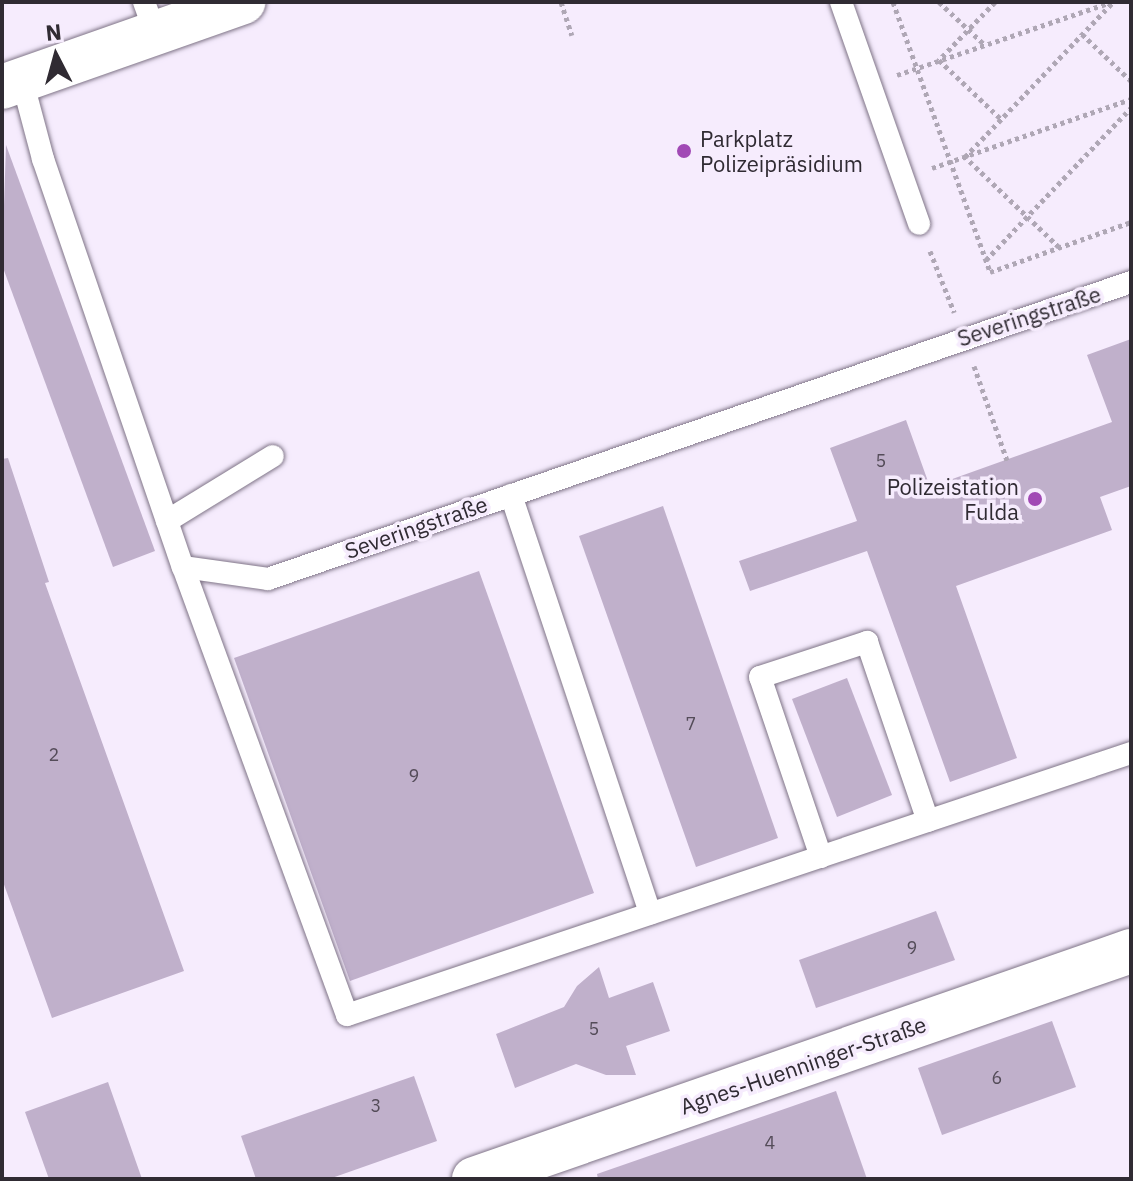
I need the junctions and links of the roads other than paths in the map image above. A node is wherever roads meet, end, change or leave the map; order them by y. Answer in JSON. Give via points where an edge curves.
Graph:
{"nodes":[{"id":1,"x":244,"y":2,"type":"edge"},
{"id":2,"x":841,"y":2,"type":"edge"},
{"id":3,"x":149,"y":18,"type":"edge"},
{"id":4,"x":12,"y":84,"type":"edge"},
{"id":5,"x":919,"y":224,"type":"dead end"},
{"id":6,"x":1131,"y":282,"type":"edge"},
{"id":7,"x":273,"y":456,"type":"dead end"},
{"id":8,"x":511,"y":495,"type":"junction"},
{"id":9,"x":167,"y":521,"type":"junction"},
{"id":10,"x":183,"y":567,"type":"junction"},
{"id":11,"x":1131,"y":753,"type":"edge"},
{"id":12,"x":928,"y":821,"type":"junction"},
{"id":13,"x":821,"y":857,"type":"junction"},
{"id":14,"x":650,"y":914,"type":"junction"},
{"id":15,"x":1131,"y":951,"type":"edge"},
{"id":16,"x":474,"y":1179,"type":"edge"}],
"edges":[{"from":1,"to":3,"type":"street"},
{"from":2,"to":5,"type":"lane"},
{"from":3,"to":4,"type":"street"},
{"from":4,"to":9,"type":"lane","via":[[43,159]]},
{"from":6,"to":8,"type":"lane","name":"Severingstraße"},
{"from":7,"to":9,"type":"lane"},
{"from":8,"to":10,"type":"lane","name":"Severingstraße","via":[[268,579]]},
{"from":8,"to":14,"type":"lane"},
{"from":9,"to":10,"type":"lane"},
{"from":10,"to":14,"type":"lane","via":[[347,1015]]},
{"from":11,"to":12,"type":"lane"},
{"from":12,"to":13,"type":"lane"},
{"from":12,"to":13,"type":"lane","via":[[867,642],[760,677]]},
{"from":13,"to":14,"type":"lane"},
{"from":15,"to":16,"type":"street","name":"Agnes-Huenninger-Straße"}]}
